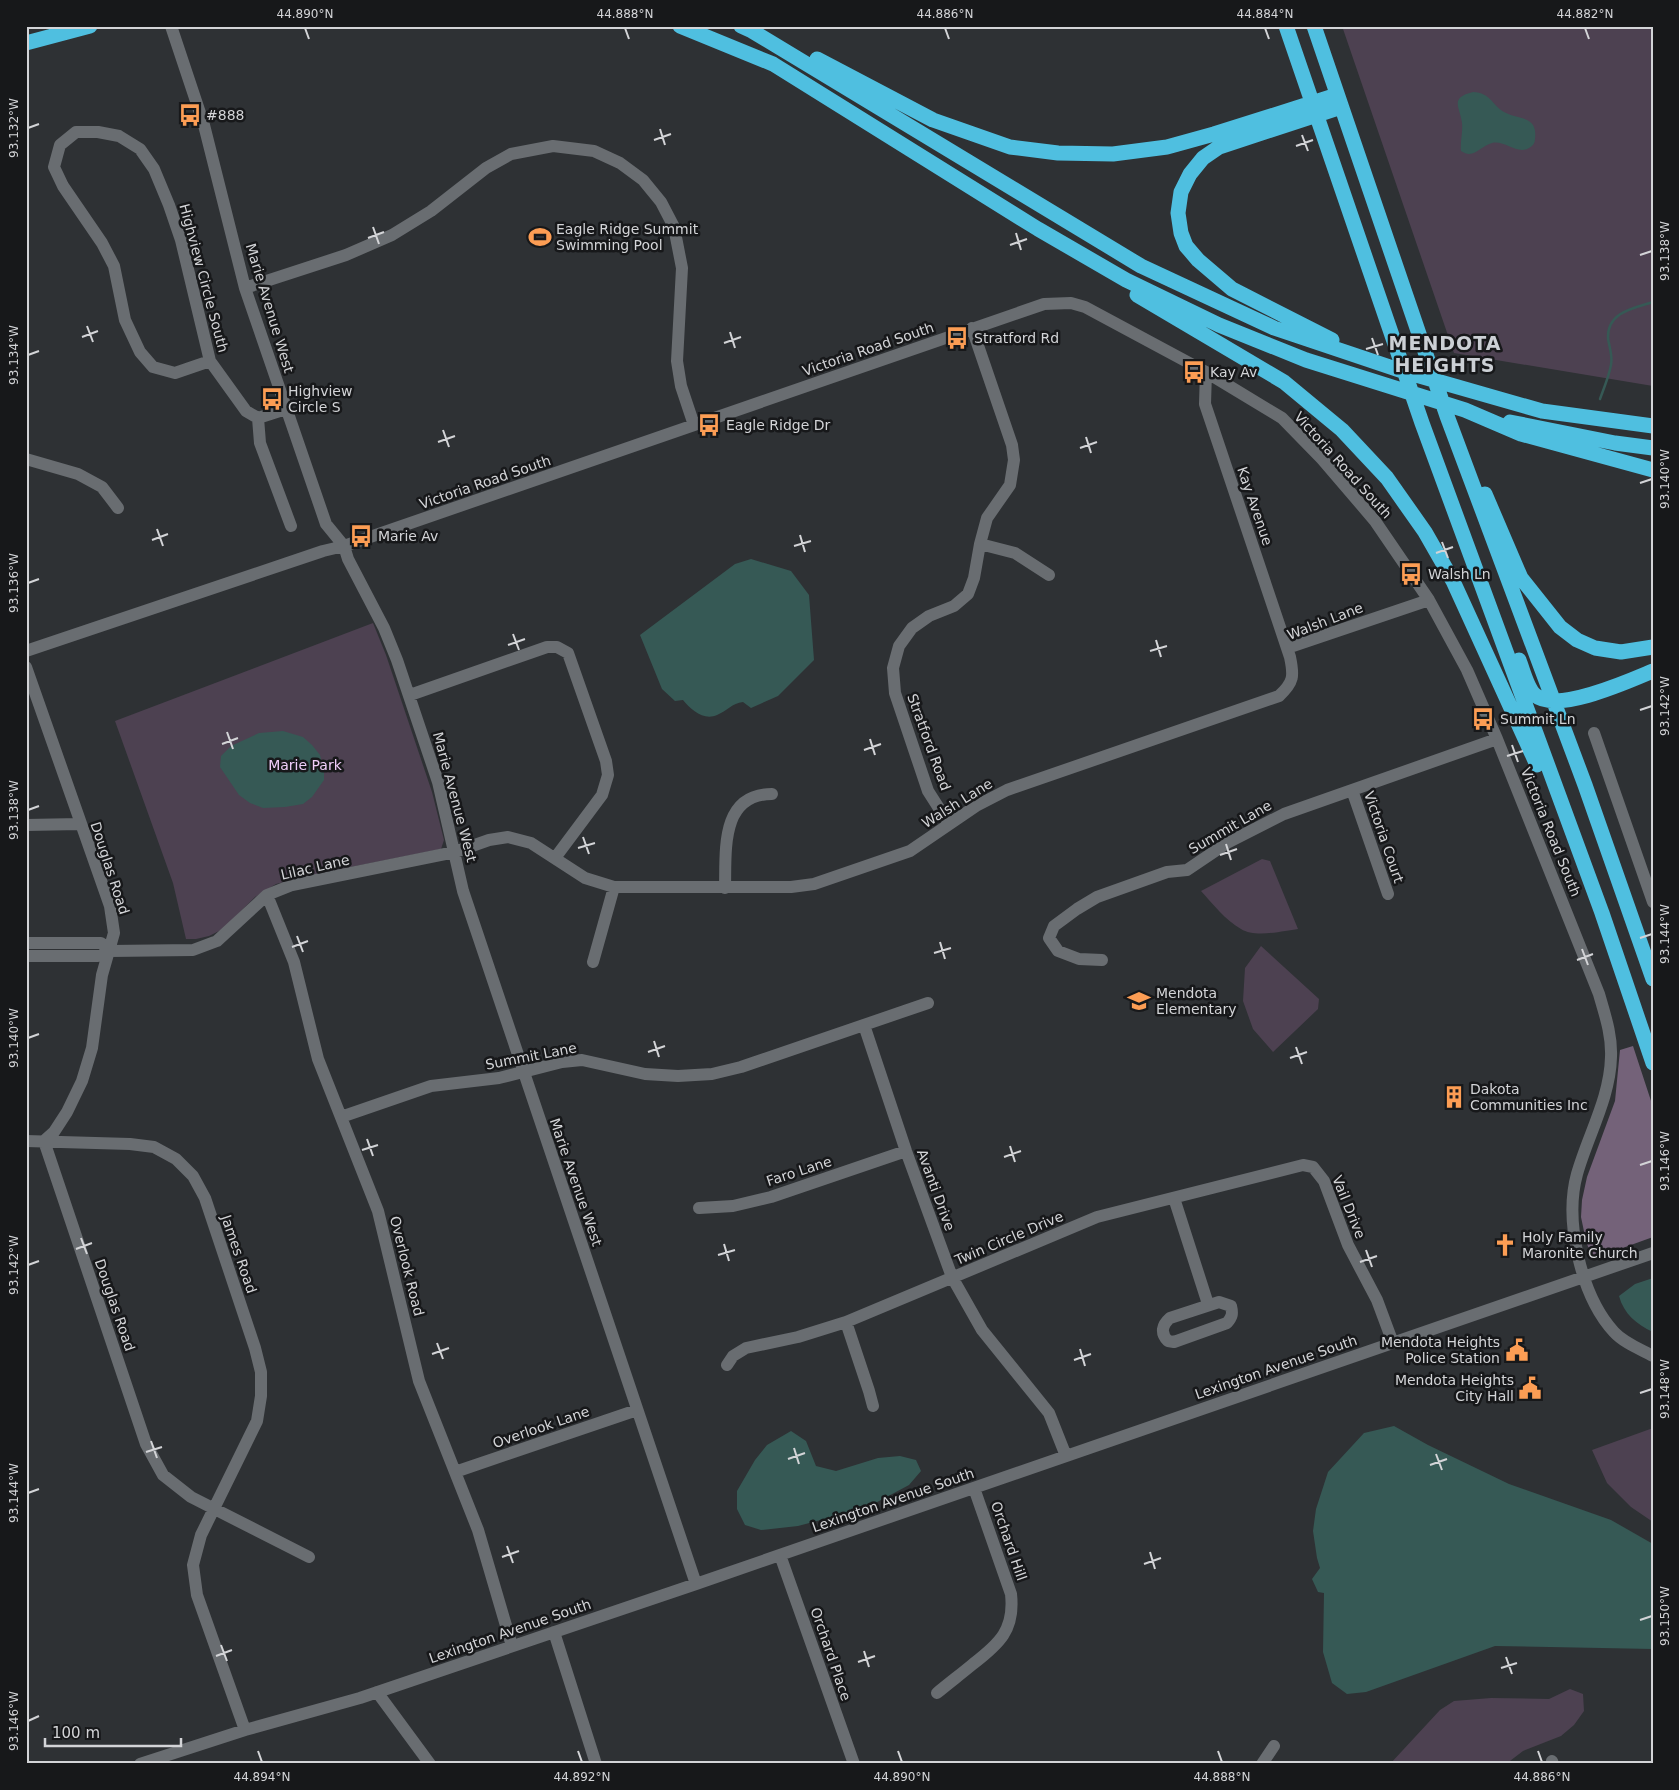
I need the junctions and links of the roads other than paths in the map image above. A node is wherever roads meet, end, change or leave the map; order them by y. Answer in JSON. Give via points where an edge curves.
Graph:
{"nodes":[{"id":1,"x":90,"y":26,"type":"edge"},
{"id":2,"x":170,"y":26,"type":"edge"},
{"id":3,"x":680,"y":26,"type":"edge"},
{"id":4,"x":1286,"y":26,"type":"edge"},
{"id":5,"x":1314,"y":26,"type":"edge"},
{"id":6,"x":746,"y":28,"type":"edge"},
{"id":7,"x":26,"y":43,"type":"edge"},
{"id":8,"x":1339,"y":101,"type":"junction"},
{"id":9,"x":1314,"y":109,"type":"junction"},
{"id":10,"x":1038,"y":229,"type":"junction"},
{"id":11,"x":245,"y":288,"type":"junction"},
{"id":12,"x":972,"y":328,"type":"junction"},
{"id":13,"x":210,"y":361,"type":"junction"},
{"id":14,"x":1402,"y":371,"type":"junction"},
{"id":15,"x":1206,"y":372,"type":"junction"},
{"id":16,"x":286,"y":409,"type":"junction"},
{"id":17,"x":1482,"y":416,"type":"junction"},
{"id":18,"x":1449,"y":417,"type":"junction"},
{"id":19,"x":258,"y":418,"type":"junction"},
{"id":20,"x":694,"y":425,"type":"junction"},
{"id":21,"x":1653,"y":426,"type":"edge"},
{"id":22,"x":1653,"y":448,"type":"edge"},
{"id":23,"x":26,"y":459,"type":"edge"},
{"id":24,"x":1653,"y":470,"type":"edge"},
{"id":25,"x":118,"y":508,"type":"dead end"},
{"id":26,"x":291,"y":526,"type":"dead end"},
{"id":27,"x":980,"y":544,"type":"junction"},
{"id":28,"x":1466,"y":545,"type":"junction"},
{"id":29,"x":344,"y":546,"type":"junction"},
{"id":30,"x":1049,"y":575,"type":"dead end"},
{"id":31,"x":1429,"y":600,"type":"junction"},
{"id":32,"x":1653,"y":647,"type":"edge"},
{"id":33,"x":1287,"y":648,"type":"junction"},
{"id":34,"x":26,"y":651,"type":"edge"},
{"id":35,"x":26,"y":667,"type":"edge"},
{"id":36,"x":1653,"y":671,"type":"edge"},
{"id":37,"x":410,"y":695,"type":"junction"},
{"id":38,"x":1554,"y":702,"type":"junction"},
{"id":39,"x":1594,"y":733,"type":"dead end"},
{"id":40,"x":1497,"y":739,"type":"junction"},
{"id":41,"x":1352,"y":790,"type":"junction"},
{"id":42,"x":772,"y":794,"type":"dead end"},
{"id":43,"x":80,"y":824,"type":"junction"},
{"id":44,"x":949,"y":824,"type":"junction"},
{"id":45,"x":26,"y":825,"type":"edge"},
{"id":46,"x":455,"y":852,"type":"junction"},
{"id":47,"x":555,"y":858,"type":"junction"},
{"id":48,"x":614,"y":887,"type":"junction"},
{"id":49,"x":726,"y":888,"type":"junction"},
{"id":50,"x":1388,"y":894,"type":"dead end"},
{"id":51,"x":267,"y":895,"type":"junction"},
{"id":52,"x":1653,"y":902,"type":"edge"},
{"id":53,"x":1602,"y":913,"type":"junction"},
{"id":54,"x":26,"y":943,"type":"edge"},
{"id":55,"x":110,"y":951,"type":"junction"},
{"id":56,"x":26,"y":956,"type":"edge"},
{"id":57,"x":1102,"y":960,"type":"dead end"},
{"id":58,"x":593,"y":962,"type":"dead end"},
{"id":59,"x":1653,"y":979,"type":"edge"},
{"id":60,"x":928,"y":1003,"type":"dead end"},
{"id":61,"x":864,"y":1025,"type":"junction"},
{"id":62,"x":1653,"y":1063,"type":"edge"},
{"id":63,"x":523,"y":1073,"type":"junction"},
{"id":64,"x":341,"y":1117,"type":"junction"},
{"id":65,"x":26,"y":1141,"type":"edge"},
{"id":66,"x":44,"y":1141,"type":"junction"},
{"id":67,"x":906,"y":1151,"type":"junction"},
{"id":68,"x":1313,"y":1167,"type":"joint"},
{"id":69,"x":1174,"y":1198,"type":"junction"},
{"id":70,"x":700,"y":1208,"type":"dead end"},
{"id":71,"x":1653,"y":1253,"type":"edge"},
{"id":72,"x":1584,"y":1276,"type":"junction"},
{"id":73,"x":952,"y":1277,"type":"junction"},
{"id":74,"x":1208,"y":1304,"type":"junction"},
{"id":75,"x":846,"y":1322,"type":"junction"},
{"id":76,"x":1393,"y":1343,"type":"junction"},
{"id":77,"x":1653,"y":1356,"type":"edge"},
{"id":78,"x":728,"y":1365,"type":"dead end"},
{"id":79,"x":873,"y":1406,"type":"dead end"},
{"id":80,"x":637,"y":1410,"type":"junction"},
{"id":81,"x":1066,"y":1456,"type":"junction"},
{"id":82,"x":455,"y":1472,"type":"junction"},
{"id":83,"x":974,"y":1488,"type":"junction"},
{"id":84,"x":215,"y":1509,"type":"junction"},
{"id":85,"x":780,"y":1555,"type":"junction"},
{"id":86,"x":308,"y":1557,"type":"dead end"},
{"id":87,"x":696,"y":1584,"type":"junction"},
{"id":88,"x":554,"y":1632,"type":"junction"},
{"id":89,"x":512,"y":1646,"type":"junction"},
{"id":90,"x":377,"y":1692,"type":"junction"},
{"id":91,"x":937,"y":1693,"type":"dead end"},
{"id":92,"x":245,"y":1730,"type":"junction"},
{"id":93,"x":1274,"y":1746,"type":"dead end"},
{"id":94,"x":140,"y":1764,"type":"edge"},
{"id":95,"x":430,"y":1764,"type":"edge"},
{"id":96,"x":596,"y":1764,"type":"edge"},
{"id":97,"x":854,"y":1764,"type":"edge"},
{"id":98,"x":1262,"y":1764,"type":"edge"}],
"edges":[{"from":1,"to":7,"type":"highway"},
{"from":2,"to":11,"type":"street","name":"Marie Avenue West","via":[[204,125]]},
{"from":3,"to":10,"type":"highway","via":[[773,64]]},
{"from":4,"to":9,"type":"highway"},
{"from":5,"to":8,"type":"highway"},
{"from":6,"to":9,"type":"highway","via":[[800,50],[933,120],[1010,147],[1058,153],[1113,154],[1167,147]]},
{"from":6,"to":14,"type":"highway","via":[[1141,266],[1274,328]]},
{"from":8,"to":9,"type":"highway"},
{"from":8,"to":18,"type":"highway"},
{"from":9,"to":14,"type":"highway","via":[[1219,147],[1203,158],[1181,192],[1178,213],[1181,233],[1186,246],[1198,260],[1232,289]]},
{"from":9,"to":28,"type":"highway"},
{"from":10,"to":17,"type":"highway","via":[[1126,280],[1219,325],[1306,360]]},
{"from":10,"to":53,"type":"highway","via":[[1101,274],[1284,382],[1342,430],[1386,478],[1425,532],[1453,581]]},
{"from":11,"to":16,"type":"street","name":"Marie Avenue West"},
{"from":11,"to":20,"type":"street","via":[[346,255],[392,236],[431,212],[486,168],[510,154],[553,146],[594,152],[620,163],[643,180],[661,202],[674,227],[682,268],[676,361]]},
{"from":12,"to":15,"type":"street","name":"Victoria Road South","via":[[1044,304],[1072,303]]},
{"from":12,"to":20,"type":"street","name":"Victoria Road South"},
{"from":12,"to":27,"type":"street","name":"Stratford Road","via":[[1012,445],[1014,460],[1010,485],[987,518]]},
{"from":13,"to":13,"type":"street","name":"Highview Circle South","via":[[175,372],[153,368],[140,352],[125,320],[114,266],[62,186],[54,167],[60,145],[76,132],[119,136],[140,149],[154,169],[181,240]]},
{"from":13,"to":19,"type":"street","name":"Highview Circle South","via":[[246,411]]},
{"from":14,"to":21,"type":"highway","via":[[1542,410]]},
{"from":15,"to":31,"type":"street","name":"Victoria Road South","via":[[1289,425],[1376,521]]},
{"from":15,"to":33,"type":"street","name":"Kay Avenue","via":[[1205,404]]},
{"from":16,"to":19,"type":"street"},
{"from":16,"to":29,"type":"street","name":"Marie Avenue West","via":[[326,524]]},
{"from":17,"to":22,"type":"highway"},
{"from":17,"to":24,"type":"highway","via":[[1522,434]]},
{"from":18,"to":32,"type":"highway","via":[[1522,578],[1560,628],[1595,648],[1621,652]]},
{"from":18,"to":38,"type":"highway"},
{"from":19,"to":26,"type":"street","via":[[260,443]]},
{"from":20,"to":29,"type":"street","name":"Victoria Road South"},
{"from":23,"to":25,"type":"street","via":[[78,474],[102,487]]},
{"from":27,"to":30,"type":"street","via":[[1016,553]]},
{"from":27,"to":44,"type":"street","name":"Stratford Road","via":[[968,594],[954,606],[929,616],[912,628],[899,646],[893,668],[896,694],[928,791]]},
{"from":28,"to":38,"type":"highway","via":[[1530,687],[1534,694]]},
{"from":28,"to":53,"type":"highway"},
{"from":29,"to":34,"type":"street","name":"Victoria Road South"},
{"from":29,"to":37,"type":"street","name":"Marie Avenue West","via":[[384,628]]},
{"from":31,"to":33,"type":"street","name":"Walsh Lane"},
{"from":31,"to":40,"type":"street","name":"Victoria Road South","via":[[1467,670]]},
{"from":33,"to":44,"type":"street","name":"Walsh Lane","via":[[1293,670],[1292,680],[1279,696],[1007,790]]},
{"from":35,"to":43,"type":"street","name":"Douglas Road"},
{"from":36,"to":38,"type":"highway","via":[[1594,693]]},
{"from":37,"to":46,"type":"street","name":"Marie Avenue West","via":[[438,782]]},
{"from":37,"to":47,"type":"street","via":[[547,647],[557,647],[568,653],[608,775],[602,795]]},
{"from":38,"to":59,"type":"highway"},
{"from":39,"to":52,"type":"street"},
{"from":40,"to":41,"type":"street","name":"Summit Lane"},
{"from":40,"to":72,"type":"street","name":"Victoria Road South","via":[[1609,1026],[1611,1057],[1607,1088],[1577,1175],[1573,1203],[1574,1230]]},
{"from":41,"to":50,"type":"street","name":"Victoria Court"},
{"from":41,"to":57,"type":"street","name":"Summit Lane","via":[[1284,814],[1227,843],[1187,870],[1167,872],[1097,897],[1054,926],[1049,938],[1058,951],[1079,959]]},
{"from":42,"to":49,"type":"street","via":[[760,794],[742,803],[732,818],[726,840]]},
{"from":43,"to":45,"type":"street"},
{"from":43,"to":55,"type":"street","name":"Douglas Road","via":[[110,906],[114,933]]},
{"from":44,"to":49,"type":"street","name":"Walsh Lane","via":[[910,851],[814,884]]},
{"from":46,"to":47,"type":"street","name":"Walsh Lane","via":[[508,837],[531,843]]},
{"from":46,"to":51,"type":"street","name":"Lilac Lane","via":[[292,885]]},
{"from":46,"to":63,"type":"street","name":"Marie Avenue West","via":[[463,891]]},
{"from":47,"to":48,"type":"street","name":"Walsh Lane","via":[[585,878]]},
{"from":48,"to":49,"type":"street","name":"Walsh Lane"},
{"from":48,"to":58,"type":"street"},
{"from":51,"to":55,"type":"street","name":"Lilac Lane","via":[[217,941],[193,950]]},
{"from":51,"to":64,"type":"street","name":"Overlook Road","via":[[294,962],[318,1059]]},
{"from":53,"to":62,"type":"highway"},
{"from":54,"to":55,"type":"street","name":"Lilac Lane","via":[[101,943]]},
{"from":55,"to":56,"type":"street","name":"Lilac Lane","via":[[98,956]]},
{"from":55,"to":66,"type":"street","name":"Douglas Road","via":[[102,975],[92,1048],[82,1081],[67,1112]]},
{"from":60,"to":61,"type":"street","name":"Summit Lane"},
{"from":61,"to":63,"type":"street","name":"Summit Lane","via":[[741,1068],[712,1074],[645,1074],[582,1060]]},
{"from":61,"to":67,"type":"street","name":"Avanti Drive"},
{"from":63,"to":64,"type":"street","name":"Summit Lane","via":[[431,1086]]},
{"from":63,"to":80,"type":"street","name":"Marie Avenue West"},
{"from":64,"to":82,"type":"street","name":"Overlook Road","via":[[378,1211],[419,1381]]},
{"from":65,"to":66,"type":"street","name":"James Road"},
{"from":66,"to":84,"type":"street","name":"Douglas Road","via":[[146,1444],[163,1475]]},
{"from":66,"to":84,"type":"street","name":"James Road","via":[[154,1148],[176,1159],[193,1176],[205,1198],[255,1348],[261,1380],[256,1421]]},
{"from":67,"to":70,"type":"street","name":"Faro Lane","via":[[771,1197],[732,1206]]},
{"from":67,"to":73,"type":"street","name":"Avanti Drive"},
{"from":68,"to":69,"type":"street","name":"Twin Circle Drive","via":[[1303,1165]]},
{"from":68,"to":76,"type":"street","name":"Vail Drive","via":[[1324,1181],[1348,1245],[1377,1300]]},
{"from":69,"to":73,"type":"street","name":"Twin Circle Drive","via":[[1098,1217]]},
{"from":69,"to":74,"type":"street"},
{"from":71,"to":72,"type":"street","name":"Lexington Avenue South"},
{"from":72,"to":76,"type":"street","name":"Lexington Avenue South"},
{"from":72,"to":77,"type":"street","name":"Victoria Road South","via":[[1595,1306],[1614,1332],[1622,1340]]},
{"from":73,"to":75,"type":"street","name":"Twin Circle Drive"},
{"from":73,"to":81,"type":"street","name":"Avanti Drive","via":[[982,1330],[1049,1414]]},
{"from":74,"to":74,"type":"street","via":[[1170,1318],[1164,1323],[1162,1331],[1165,1338],[1174,1342],[1227,1323],[1232,1318],[1232,1306],[1219,1302]]},
{"from":75,"to":78,"type":"street","name":"Twin Circle Drive","via":[[746,1348],[733,1356]]},
{"from":75,"to":79,"type":"street"},
{"from":76,"to":81,"type":"street","name":"Lexington Avenue South"},
{"from":80,"to":82,"type":"street","name":"Overlook Lane"},
{"from":80,"to":87,"type":"street","name":"Marie Avenue West"},
{"from":81,"to":83,"type":"street","name":"Lexington Avenue South"},
{"from":82,"to":89,"type":"street","name":"Overlook Road","via":[[478,1530]]},
{"from":83,"to":85,"type":"street","name":"Lexington Avenue South"},
{"from":83,"to":91,"type":"street","name":"Orchard Hill","via":[[1011,1594],[1012,1612],[1007,1629],[997,1644]]},
{"from":84,"to":86,"type":"street","name":"Douglas Road"},
{"from":84,"to":92,"type":"street","via":[[201,1535],[193,1565],[197,1595]]},
{"from":85,"to":87,"type":"street","name":"Lexington Avenue South"},
{"from":85,"to":97,"type":"street","name":"Orchard Place"},
{"from":87,"to":88,"type":"street","name":"Lexington Avenue South"},
{"from":88,"to":89,"type":"street","name":"Lexington Avenue South"},
{"from":88,"to":96,"type":"street"},
{"from":89,"to":90,"type":"street","name":"Lexington Avenue South"},
{"from":90,"to":92,"type":"street","name":"Lexington Avenue South"},
{"from":90,"to":95,"type":"street"},
{"from":92,"to":94,"type":"street","name":"Lexington Avenue South"},
{"from":93,"to":98,"type":"street"}]}
